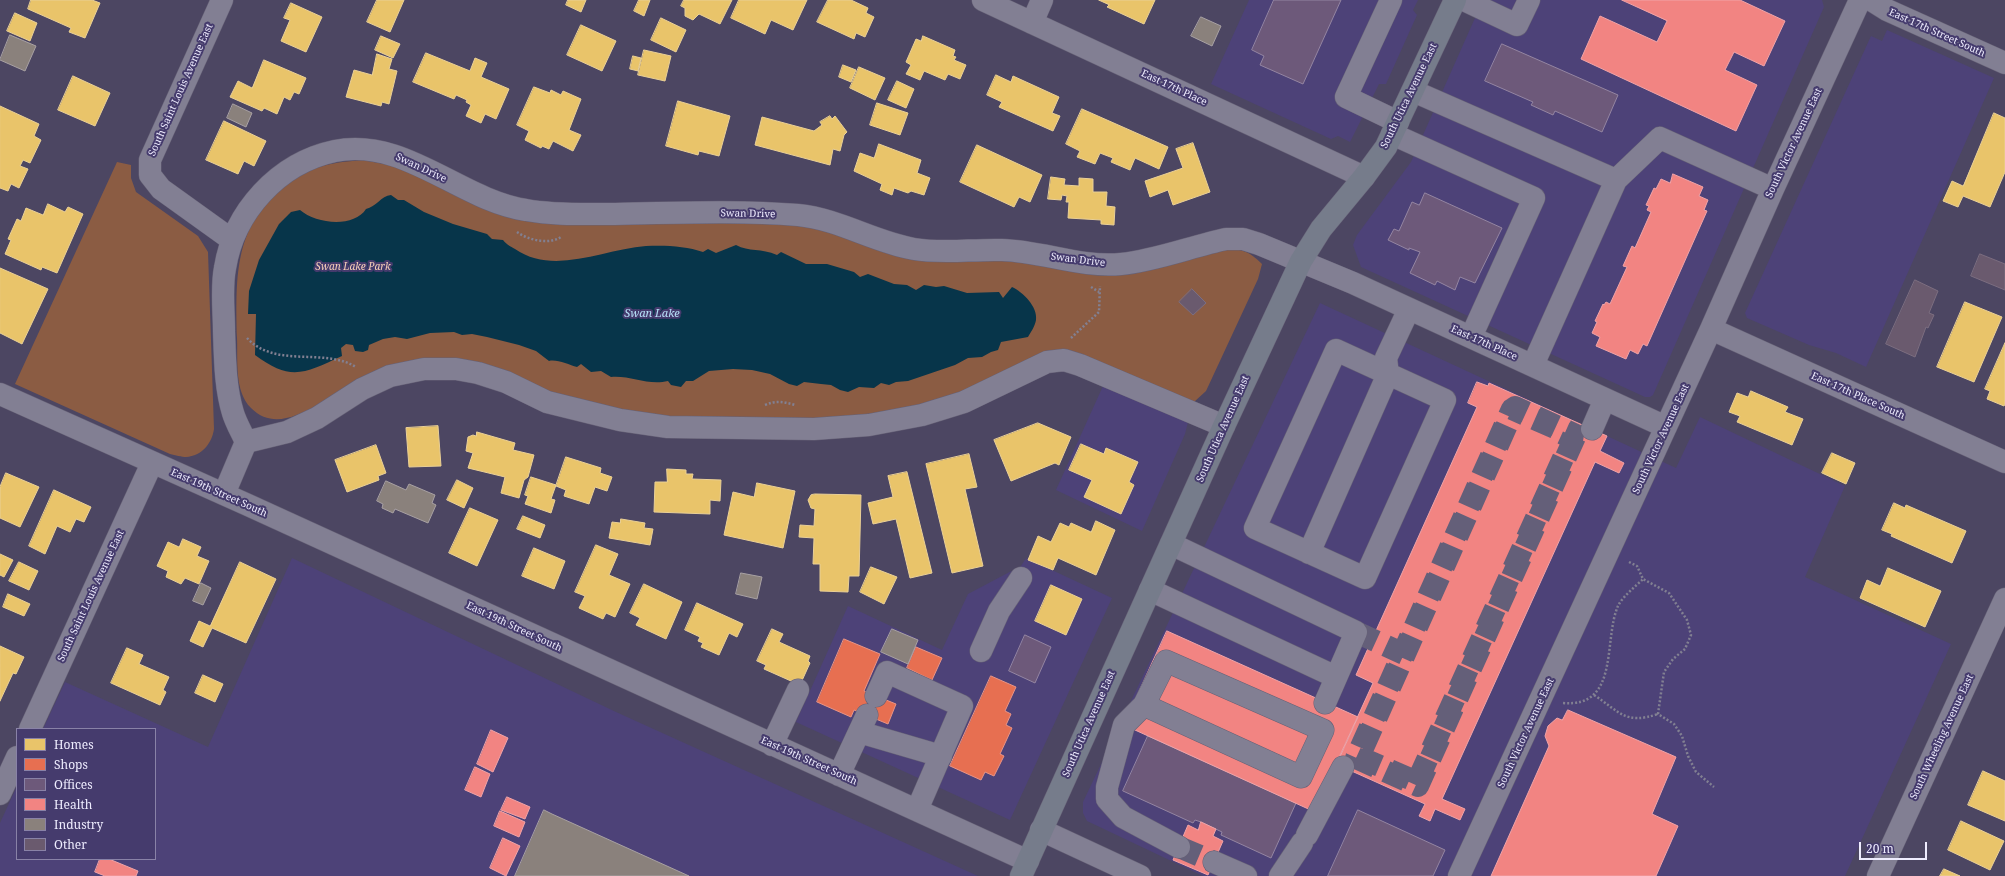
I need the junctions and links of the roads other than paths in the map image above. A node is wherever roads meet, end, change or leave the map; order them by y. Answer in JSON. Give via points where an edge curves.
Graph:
{"nodes":[{"id":1,"x":222,"y":0,"type":"edge"},
{"id":2,"x":983,"y":0,"type":"edge"},
{"id":3,"x":1042,"y":0,"type":"edge"},
{"id":4,"x":1391,"y":0,"type":"edge"},
{"id":5,"x":1455,"y":0,"type":"edge"},
{"id":6,"x":1464,"y":0,"type":"edge"},
{"id":7,"x":1529,"y":0,"type":"edge"},
{"id":8,"x":1860,"y":0,"type":"edge"},
{"id":9,"x":1871,"y":0,"type":"edge"},
{"id":10,"x":1032,"y":23,"type":"junction"},
{"id":11,"x":2005,"y":63,"type":"edge"},
{"id":12,"x":1413,"y":91,"type":"junction"},
{"id":13,"x":1395,"y":128,"type":"junction"},
{"id":14,"x":1364,"y":177,"type":"junction"},
{"id":15,"x":1616,"y":180,"type":"junction"},
{"id":16,"x":1773,"y":189,"type":"junction"},
{"id":17,"x":232,"y":240,"type":"junction"},
{"id":18,"x":1301,"y":261,"type":"junction"},
{"id":19,"x":1416,"y":312,"type":"junction"},
{"id":20,"x":1711,"y":329,"type":"junction"},
{"id":21,"x":1471,"y":337,"type":"junction"},
{"id":22,"x":1533,"y":365,"type":"junction"},
{"id":23,"x":1388,"y":374,"type":"junction"},
{"id":24,"x":0,"y":394,"type":"edge"},
{"id":25,"x":1605,"y":398,"type":"junction"},
{"id":26,"x":1224,"y":426,"type":"junction"},
{"id":27,"x":1666,"y":427,"type":"junction"},
{"id":28,"x":1592,"y":430,"type":"tunnel mouth"},
{"id":29,"x":246,"y":442,"type":"junction"},
{"id":30,"x":2005,"y":462,"type":"edge"},
{"id":31,"x":152,"y":464,"type":"junction"},
{"id":32,"x":224,"y":494,"type":"junction"},
{"id":33,"x":1171,"y":544,"type":"junction"},
{"id":34,"x":1309,"y":553,"type":"junction"},
{"id":35,"x":1021,"y":578,"type":"dead end"},
{"id":36,"x":1150,"y":590,"type":"junction"},
{"id":37,"x":2005,"y":599,"type":"edge"},
{"id":38,"x":981,"y":651,"type":"dead end"},
{"id":39,"x":1336,"y":677,"type":"junction"},
{"id":40,"x":798,"y":690,"type":"dead end"},
{"id":41,"x":876,"y":696,"type":"dead end"},
{"id":42,"x":1325,"y":703,"type":"dead end"},
{"id":43,"x":1144,"y":706,"type":"junction"},
{"id":44,"x":30,"y":728,"type":"edge"},
{"id":45,"x":772,"y":745,"type":"junction"},
{"id":46,"x":11,"y":756,"type":"edge"},
{"id":47,"x":940,"y":756,"type":"junction"},
{"id":48,"x":1343,"y":767,"type":"dead end"},
{"id":49,"x":839,"y":775,"type":"junction"},
{"id":50,"x":0,"y":794,"type":"edge"},
{"id":51,"x":917,"y":810,"type":"junction"},
{"id":52,"x":1041,"y":830,"type":"junction"},
{"id":53,"x":1179,"y":847,"type":"tunnel mouth"},
{"id":54,"x":1214,"y":862,"type":"tunnel mouth"},
{"id":55,"x":1024,"y":868,"type":"edge"},
{"id":56,"x":1140,"y":876,"type":"edge"},
{"id":57,"x":1246,"y":876,"type":"edge"},
{"id":58,"x":1280,"y":876,"type":"edge"},
{"id":59,"x":1459,"y":876,"type":"edge"},
{"id":60,"x":1878,"y":876,"type":"edge"}],
"edges":[{"from":1,"to":17,"type":"street","name":"South Saint Louis Avenue East","via":[[150,160],[150,175],[161,189]]},
{"from":2,"to":10,"type":"street","name":"East 17th Place"},
{"from":3,"to":10,"type":"street"},
{"from":4,"to":13,"type":"street","via":[[1346,97]]},
{"from":5,"to":12,"type":"main road","name":"South Utica Avenue East"},
{"from":6,"to":7,"type":"street","via":[[1517,25]]},
{"from":8,"to":16,"type":"street","name":"South Victor Avenue East"},
{"from":9,"to":11,"type":"street","name":"East 17th Street South","via":[[1887,10]]},
{"from":10,"to":14,"type":"street","name":"East 17th Place"},
{"from":12,"to":13,"type":"main road","name":"South Utica Avenue East"},
{"from":12,"to":15,"type":"street"},
{"from":13,"to":14,"type":"main road","name":"South Utica Avenue East"},
{"from":13,"to":21,"type":"street","via":[[1534,198]]},
{"from":14,"to":18,"type":"main road","name":"South Utica Avenue East","via":[[1321,229]]},
{"from":15,"to":16,"type":"street","via":[[1660,138]]},
{"from":15,"to":22,"type":"street"},
{"from":16,"to":20,"type":"street","name":"South Victor Avenue East"},
{"from":17,"to":18,"type":"street","name":"Swan Drive","via":[[259,196],[295,166],[339,150],[362,150],[390,154],[417,164],[488,199],[525,210],[586,214],[798,215],[819,218],[884,242],[914,249],[941,252],[1025,251],[1058,259],[1101,264],[1122,264],[1226,238],[1242,239]]},
{"from":17,"to":29,"type":"street","via":[[224,271],[225,366],[233,413]]},
{"from":18,"to":19,"type":"street","name":"East 17th Place"},
{"from":18,"to":26,"type":"main road","name":"South Utica Avenue East"},
{"from":19,"to":21,"type":"street","name":"East 17th Place"},
{"from":19,"to":23,"type":"street","via":[[1386,358]]},
{"from":20,"to":27,"type":"street","name":"South Victor Avenue East"},
{"from":20,"to":30,"type":"street","name":"East 17th Place South"},
{"from":21,"to":22,"type":"street","name":"East 17th Place"},
{"from":22,"to":25,"type":"street","name":"East 17th Place"},
{"from":23,"to":34,"type":"street"},
{"from":23,"to":34,"type":"street","via":[[1336,350],[1255,528]]},
{"from":23,"to":34,"type":"street","via":[[1445,400],[1364,578]]},
{"from":24,"to":31,"type":"street","name":"East 19th Street South"},
{"from":25,"to":27,"type":"street","name":"East 17th Place"},
{"from":25,"to":28,"type":"street"},
{"from":26,"to":29,"type":"street","via":[[1064,360],[1047,362],[964,402],[922,415],[869,425],[814,430],[668,427],[620,420],[547,402],[506,382],[478,373],[456,369],[424,369],[390,376],[362,389],[318,418],[287,432]]},
{"from":26,"to":33,"type":"main road","name":"South Utica Avenue East"},
{"from":27,"to":59,"type":"street","name":"South Victor Avenue East"},
{"from":29,"to":32,"type":"street"},
{"from":31,"to":32,"type":"street","name":"East 19th Street South"},
{"from":31,"to":44,"type":"street","name":"South Saint Louis Avenue East"},
{"from":32,"to":45,"type":"street","name":"East 19th Street South"},
{"from":33,"to":36,"type":"main road","name":"South Utica Avenue East"},
{"from":33,"to":39,"type":"street","via":[[1356,632]]},
{"from":35,"to":38,"type":"street","via":[[999,611]]},
{"from":36,"to":39,"type":"street"},
{"from":36,"to":52,"type":"main road","name":"South Utica Avenue East"},
{"from":37,"to":60,"type":"street","name":"South Wheeling Avenue East"},
{"from":39,"to":42,"type":"street"},
{"from":40,"to":45,"type":"street"},
{"from":41,"to":47,"type":"street","via":[[887,672],[962,706]]},
{"from":43,"to":43,"type":"street","via":[[1166,660],[1323,730],[1301,777]]},
{"from":43,"to":53,"type":"street","via":[[1124,725],[1107,787],[1107,799],[1123,817]]},
{"from":45,"to":49,"type":"street","name":"East 19th Street South"},
{"from":46,"to":50,"type":"street"},
{"from":47,"to":49,"type":"street","via":[[863,724]]},
{"from":47,"to":51,"type":"street"},
{"from":48,"to":58,"type":"street","via":[[1304,839]]},
{"from":49,"to":51,"type":"street","name":"East 19th Street South"},
{"from":51,"to":55,"type":"street","name":"East 19th Street South"},
{"from":52,"to":55,"type":"main road","name":"South Utica Avenue East"},
{"from":52,"to":56,"type":"street"},
{"from":54,"to":57,"type":"street"}]}
